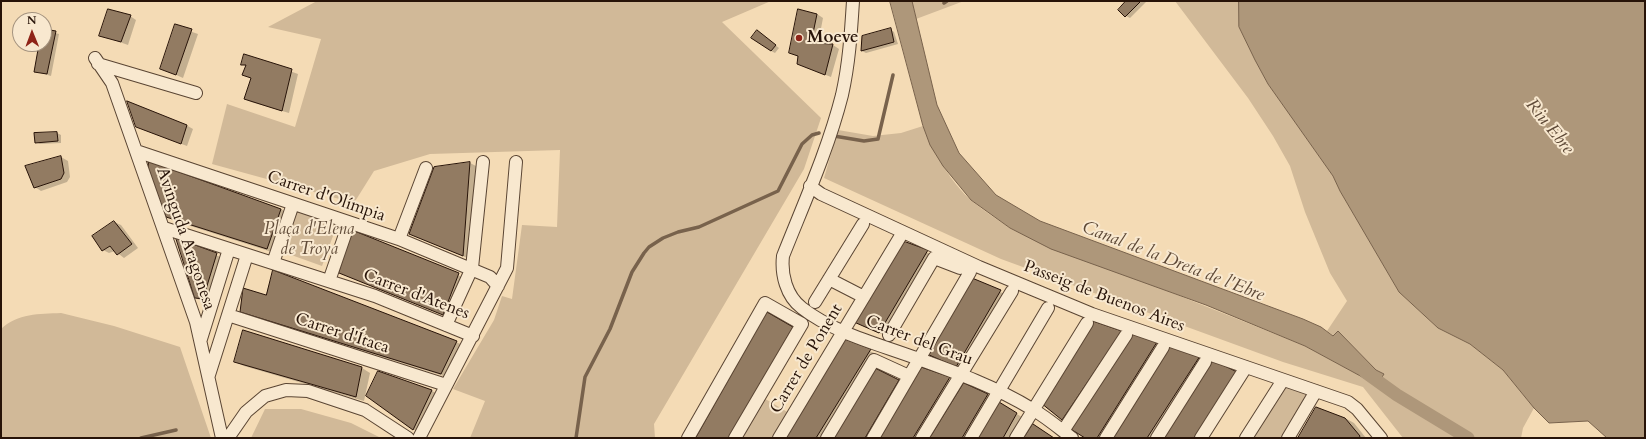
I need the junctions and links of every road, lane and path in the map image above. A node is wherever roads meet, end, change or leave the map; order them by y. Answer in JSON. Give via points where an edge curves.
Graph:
{"nodes":[{"id":1,"x":853,"y":1,"type":"edge"},
{"id":2,"x":196,"y":92,"type":"dead end"},
{"id":3,"x":136,"y":151,"type":"junction"},
{"id":4,"x":483,"y":162,"type":"dead end"},
{"id":5,"x":516,"y":162,"type":"dead end"},
{"id":6,"x":426,"y":168,"type":"dead end"},
{"id":7,"x":810,"y":186,"type":"junction"},
{"id":8,"x":293,"y":204,"type":"junction"},
{"id":9,"x":349,"y":222,"type":"junction"},
{"id":10,"x":863,"y":224,"type":"dead end"},
{"id":11,"x":164,"y":228,"type":"junction"},
{"id":12,"x":903,"y":232,"type":"junction"},
{"id":13,"x":399,"y":239,"type":"junction"},
{"id":14,"x":229,"y":249,"type":"junction"},
{"id":15,"x":247,"y":255,"type":"junction"},
{"id":16,"x":273,"y":263,"type":"junction"},
{"id":17,"x":472,"y":268,"type":"junction"},
{"id":18,"x":970,"y":268,"type":"junction"},
{"id":19,"x":829,"y":279,"type":"junction"},
{"id":20,"x":329,"y":281,"type":"junction"},
{"id":21,"x":498,"y":286,"type":"junction"},
{"id":22,"x":1012,"y":292,"type":"dead end"},
{"id":23,"x":864,"y":297,"type":"junction"},
{"id":24,"x":815,"y":302,"type":"dead end"},
{"id":25,"x":1048,"y":308,"type":"dead end"},
{"id":26,"x":228,"y":315,"type":"junction"},
{"id":27,"x":1087,"y":323,"type":"dead end"},
{"id":28,"x":446,"y":325,"type":"junction"},
{"id":29,"x":844,"y":331,"type":"junction"},
{"id":30,"x":889,"y":335,"type":"dead end"},
{"id":31,"x":1126,"y":335,"type":"dead end"},
{"id":32,"x":473,"y":336,"type":"junction"},
{"id":33,"x":201,"y":340,"type":"junction"},
{"id":34,"x":1163,"y":347,"type":"dead end"},
{"id":35,"x":919,"y":359,"type":"junction"},
{"id":36,"x":1205,"y":362,"type":"dead end"},
{"id":37,"x":1246,"y":367,"type":"junction"},
{"id":38,"x":960,"y":374,"type":"junction"},
{"id":39,"x":209,"y":376,"type":"junction"},
{"id":40,"x":909,"y":376,"type":"junction"},
{"id":41,"x":1283,"y":380,"type":"junction"},
{"id":42,"x":446,"y":385,"type":"junction"},
{"id":43,"x":1316,"y":391,"type":"junction"},
{"id":44,"x":998,"y":392,"type":"junction"},
{"id":45,"x":1033,"y":409,"type":"junction"},
{"id":46,"x":1067,"y":435,"type":"edge"},
{"id":47,"x":1377,"y":436,"type":"edge"},
{"id":48,"x":222,"y":438,"type":"edge"},
{"id":49,"x":228,"y":438,"type":"edge"},
{"id":50,"x":408,"y":438,"type":"edge"},
{"id":51,"x":419,"y":438,"type":"edge"},
{"id":52,"x":688,"y":438,"type":"edge"},
{"id":53,"x":735,"y":438,"type":"edge"},
{"id":54,"x":779,"y":438,"type":"edge"},
{"id":55,"x":827,"y":438,"type":"edge"},
{"id":56,"x":872,"y":438,"type":"edge"},
{"id":57,"x":922,"y":438,"type":"edge"},
{"id":58,"x":971,"y":438,"type":"edge"},
{"id":59,"x":1016,"y":438,"type":"edge"},
{"id":60,"x":1106,"y":438,"type":"edge"},
{"id":61,"x":1157,"y":438,"type":"edge"},
{"id":62,"x":1201,"y":438,"type":"edge"},
{"id":63,"x":1246,"y":438,"type":"edge"},
{"id":64,"x":1288,"y":438,"type":"edge"}],
"edges":[{"from":1,"to":7,"type":"street","name":"Carrer del Grau","via":[[851,44],[842,96]]},
{"from":2,"to":3,"type":"street","name":"Avinguda Aragonesa","via":[[96,61],[112,83]]},
{"from":3,"to":8,"type":"street","name":"Carrer d'Olímpia"},
{"from":3,"to":11,"type":"street","name":"Avinguda Aragonesa"},
{"from":4,"to":17,"type":"street"},
{"from":5,"to":21,"type":"street","via":[[507,268]]},
{"from":6,"to":13,"type":"street"},
{"from":7,"to":12,"type":"street","name":"Passeig de Buenos Aires","via":[[821,194]]},
{"from":7,"to":29,"type":"street","name":"Carrer del Grau","via":[[784,256],[782,274],[793,298],[806,311]]},
{"from":8,"to":9,"type":"street","name":"Carrer d'Olímpia"},
{"from":8,"to":16,"type":"street"},
{"from":9,"to":13,"type":"street","name":"Carrer d'Olímpia"},
{"from":9,"to":20,"type":"street"},
{"from":10,"to":19,"type":"street"},
{"from":11,"to":14,"type":"street","name":"Carrer d'Atenes"},
{"from":11,"to":33,"type":"street","name":"Avinguda Aragonesa"},
{"from":12,"to":18,"type":"street","name":"Passeig de Buenos Aires"},
{"from":12,"to":23,"type":"street","name":"Carrer de Ponent"},
{"from":13,"to":17,"type":"street","name":"Carrer d'Olímpia"},
{"from":14,"to":15,"type":"street","name":"Carrer d'Atenes"},
{"from":14,"to":33,"type":"street"},
{"from":15,"to":16,"type":"street","name":"Carrer d'Atenes"},
{"from":15,"to":26,"type":"street"},
{"from":16,"to":20,"type":"street","name":"Carrer d'Atenes"},
{"from":17,"to":21,"type":"street","name":"Carrer d'Olímpia","via":[[490,277]]},
{"from":17,"to":28,"type":"street"},
{"from":18,"to":30,"type":"street","via":[[960,268],[934,258]]},
{"from":18,"to":35,"type":"street"},
{"from":18,"to":37,"type":"street","name":"Passeig de Buenos Aires","via":[[1092,314]]},
{"from":19,"to":23,"type":"street","name":"Carrer de Ponent"},
{"from":19,"to":24,"type":"street"},
{"from":20,"to":28,"type":"street","name":"Carrer d'Atenes","via":[[375,296]]},
{"from":21,"to":32,"type":"street"},
{"from":22,"to":38,"type":"street"},
{"from":23,"to":29,"type":"street","name":"Carrer de Ponent"},
{"from":25,"to":44,"type":"street"},
{"from":26,"to":39,"type":"street"},
{"from":26,"to":42,"type":"street","name":"Carrer d'Ítaca"},
{"from":27,"to":45,"type":"street"},
{"from":28,"to":32,"type":"street","name":"Carrer d'Atenes"},
{"from":29,"to":35,"type":"street","name":"Carrer del Grau"},
{"from":29,"to":54,"type":"street","name":"Carrer de Ponent"},
{"from":31,"to":46,"type":"street"},
{"from":32,"to":42,"type":"street"},
{"from":33,"to":39,"type":"street","name":"Avinguda Aragonesa"},
{"from":34,"to":60,"type":"street"},
{"from":35,"to":38,"type":"street","name":"Carrer del Grau"},
{"from":35,"to":40,"type":"street"},
{"from":36,"to":61,"type":"street"},
{"from":37,"to":41,"type":"street","name":"Passeig de Buenos Aires"},
{"from":37,"to":62,"type":"street"},
{"from":38,"to":44,"type":"street","name":"Carrer del Grau"},
{"from":38,"to":57,"type":"street"},
{"from":39,"to":48,"type":"street","name":"Avinguda Aragonesa"},
{"from":40,"to":55,"type":"street","via":[[874,360]]},
{"from":40,"to":56,"type":"street"},
{"from":41,"to":43,"type":"street","name":"Passeig de Buenos Aires"},
{"from":41,"to":63,"type":"street"},
{"from":42,"to":51,"type":"street"},
{"from":43,"to":47,"type":"street","name":"Passeig de Buenos Aires","via":[[1348,402],[1357,409]]},
{"from":43,"to":64,"type":"street"},
{"from":44,"to":45,"type":"street","name":"Carrer del Grau"},
{"from":44,"to":58,"type":"street"},
{"from":45,"to":46,"type":"street","name":"Carrer del Grau"},
{"from":45,"to":59,"type":"street"},
{"from":49,"to":50,"type":"street","via":[[246,412],[265,396],[286,390],[308,391],[365,410]]},
{"from":52,"to":53,"type":"street","via":[[765,303],[802,324]]}]}
